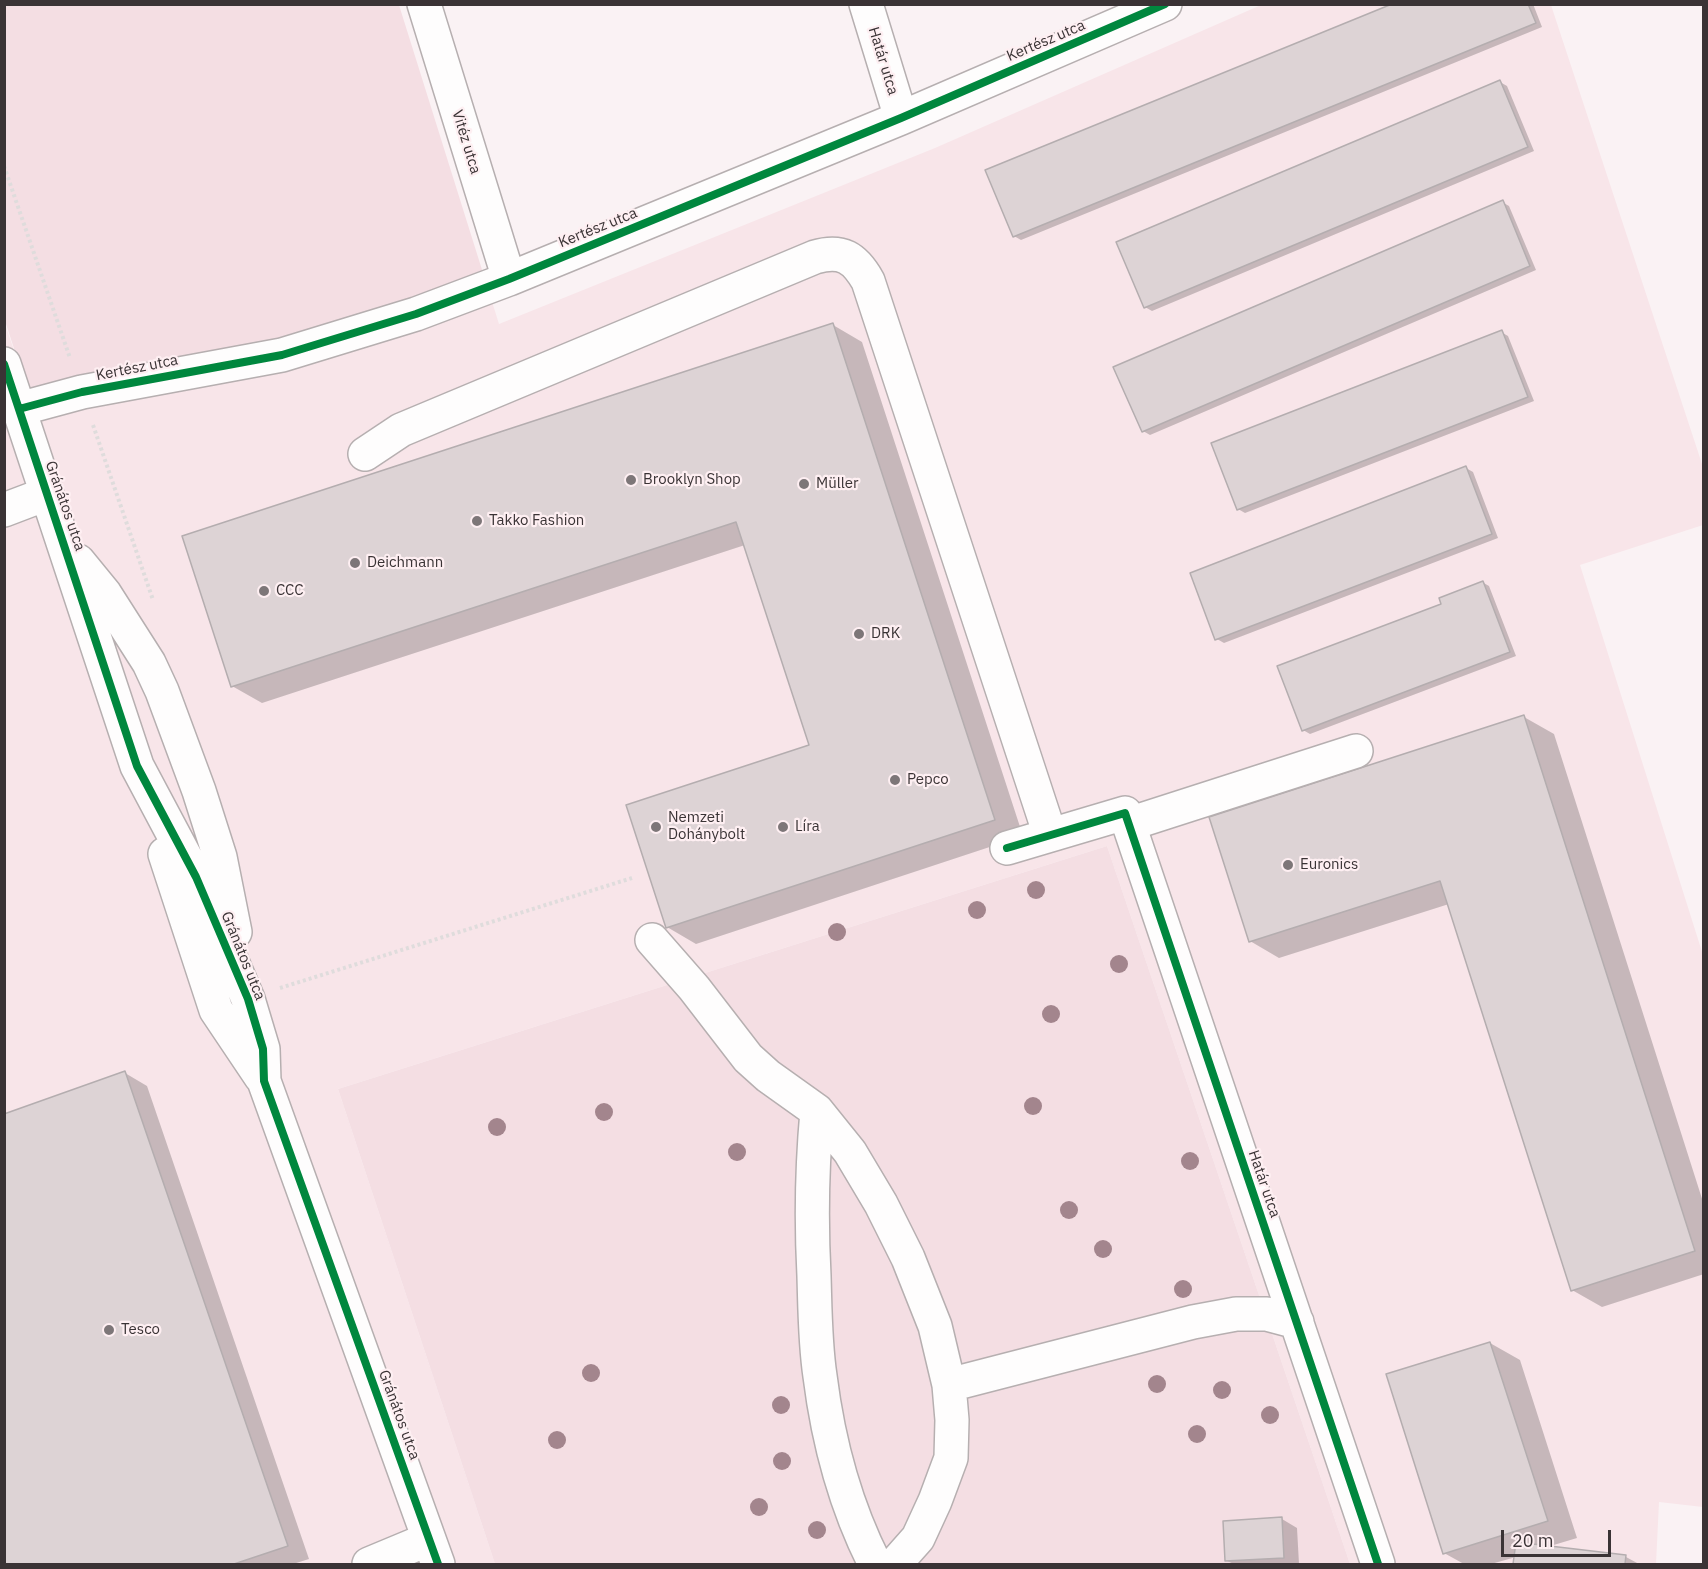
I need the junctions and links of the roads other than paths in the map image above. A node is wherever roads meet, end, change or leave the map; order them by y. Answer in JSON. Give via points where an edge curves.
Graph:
{"nodes":[{"id":1,"x":424,"y":4,"type":"edge"},
{"id":2,"x":866,"y":4,"type":"edge"},
{"id":3,"x":1165,"y":4,"type":"edge"},
{"id":4,"x":901,"y":118,"type":"junction"},
{"id":5,"x":509,"y":279,"type":"junction"},
{"id":6,"x":4,"y":364,"type":"edge"},
{"id":7,"x":19,"y":409,"type":"junction"},
{"id":8,"x":365,"y":454,"type":"dead end"},
{"id":9,"x":46,"y":494,"type":"junction"},
{"id":10,"x":4,"y":510,"type":"edge"},
{"id":11,"x":65,"y":546,"type":"junction"},
{"id":12,"x":1356,"y":751,"type":"dead end"},
{"id":13,"x":137,"y":766,"type":"junction"},
{"id":14,"x":1127,"y":818,"type":"junction"},
{"id":15,"x":1050,"y":835,"type":"junction"},
{"id":16,"x":1007,"y":848,"type":"dead end"},
{"id":17,"x":651,"y":940,"type":"dead end"},
{"id":18,"x":248,"y":999,"type":"junction"},
{"id":19,"x":264,"y":1081,"type":"junction"},
{"id":20,"x":817,"y":1111,"type":"junction"},
{"id":21,"x":1296,"y":1322,"type":"junction"},
{"id":22,"x":949,"y":1385,"type":"junction"},
{"id":23,"x":433,"y":1552,"type":"edge"},
{"id":24,"x":369,"y":1564,"type":"edge"},
{"id":25,"x":875,"y":1564,"type":"edge"},
{"id":26,"x":896,"y":1564,"type":"edge"},
{"id":27,"x":1378,"y":1564,"type":"edge"}],
"edges":[{"from":1,"to":5,"type":"street","name":"Vitéz utca"},
{"from":2,"to":4,"type":"street","name":"Határ utca"},
{"from":3,"to":4,"type":"street","name":"Kertész utca"},
{"from":4,"to":5,"type":"street","name":"Kertész utca"},
{"from":5,"to":7,"type":"street","name":"Kertész utca","via":[[416,314],[282,355],[82,392]]},
{"from":6,"to":7,"type":"street","name":"Gránátos utca"},
{"from":7,"to":9,"type":"street","name":"Gránátos utca"},
{"from":8,"to":15,"type":"street","via":[[401,430],[816,257],[835,254],[853,260],[868,281]]},
{"from":9,"to":10,"type":"street"},
{"from":9,"to":11,"type":"street","name":"Gránátos utca"},
{"from":11,"to":13,"type":"street","name":"Gránátos utca"},
{"from":11,"to":18,"type":"street","via":[[105,594],[162,691],[220,857]]},
{"from":12,"to":14,"type":"street"},
{"from":13,"to":18,"type":"street","name":"Gránátos utca","via":[[196,877]]},
{"from":13,"to":19,"type":"street","via":[[216,1010]]},
{"from":14,"to":15,"type":"street"},
{"from":14,"to":21,"type":"street","name":"Határ utca"},
{"from":15,"to":16,"type":"street"},
{"from":17,"to":20,"type":"street","via":[[748,1058]]},
{"from":18,"to":19,"type":"street","name":"Gránátos utca","via":[[263,1049]]},
{"from":19,"to":23,"type":"street","name":"Gránátos utca"},
{"from":20,"to":22,"type":"street","via":[[850,1152],[908,1258],[935,1326]]},
{"from":20,"to":25,"type":"street","via":[[812,1223],[820,1375],[842,1480]]},
{"from":21,"to":22,"type":"street","via":[[1267,1314],[1236,1314]]},
{"from":21,"to":27,"type":"street","name":"Határ utca"},
{"from":22,"to":26,"type":"street","via":[[951,1458],[918,1538]]},
{"from":23,"to":24,"type":"street"}]}
